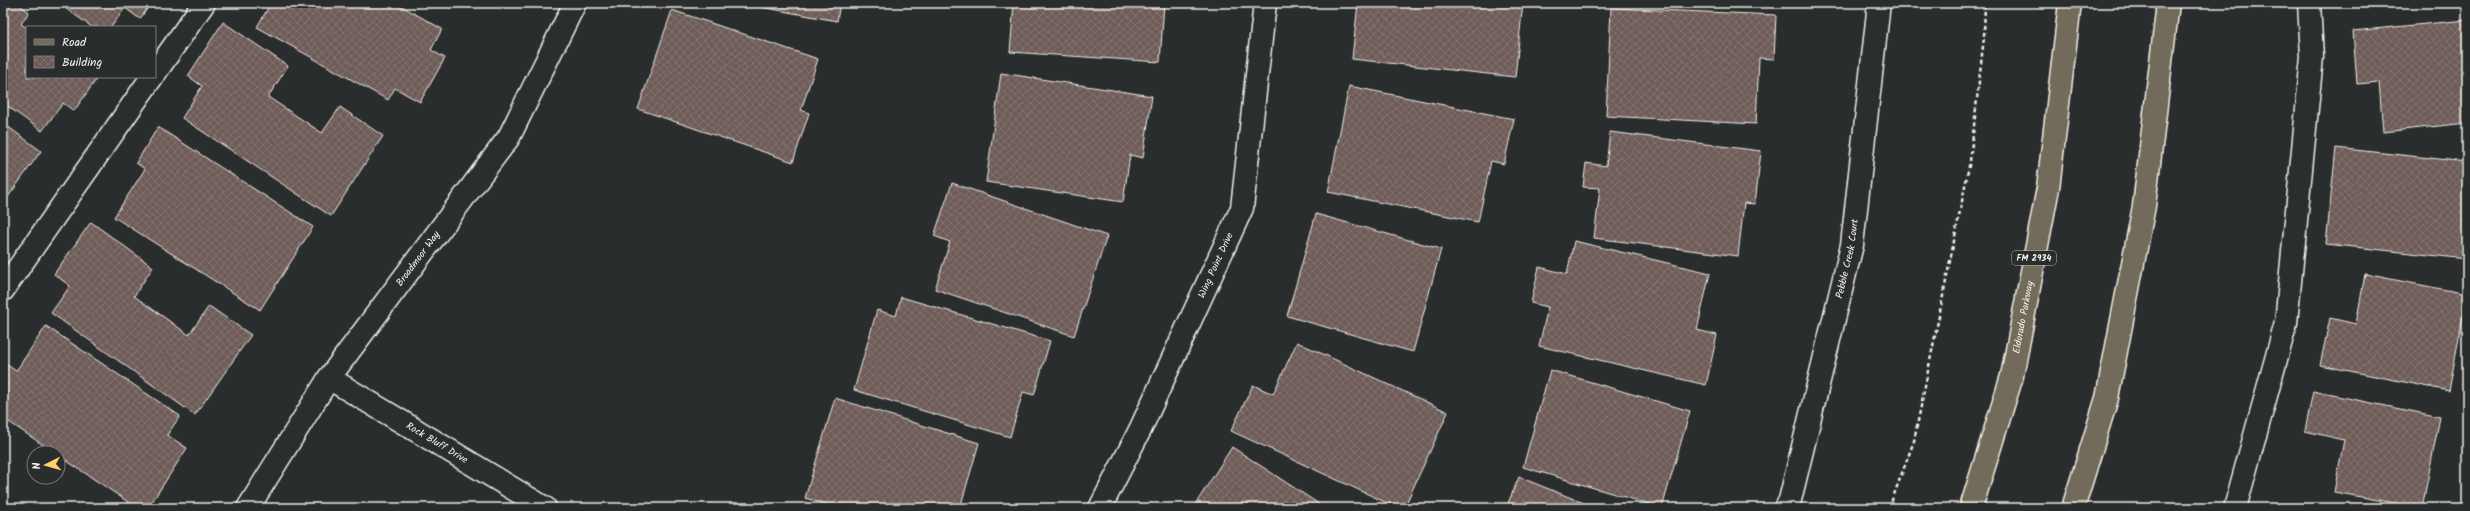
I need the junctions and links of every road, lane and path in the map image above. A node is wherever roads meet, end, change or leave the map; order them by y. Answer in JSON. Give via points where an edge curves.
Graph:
{"nodes":[{"id":1,"x":204,"y":3,"type":"edge"},
{"id":2,"x":576,"y":3,"type":"edge"},
{"id":3,"x":1265,"y":3,"type":"edge"},
{"id":4,"x":1879,"y":3,"type":"edge"},
{"id":5,"x":1985,"y":3,"type":"edge"},
{"id":6,"x":2070,"y":3,"type":"edge"},
{"id":7,"x":2168,"y":3,"type":"edge"},
{"id":8,"x":2309,"y":3,"type":"edge"},
{"id":9,"x":156,"y":72,"type":"edge"},
{"id":10,"x":151,"y":78,"type":"edge"},
{"id":11,"x":3,"y":290,"type":"edge"},
{"id":12,"x":329,"y":378,"type":"junction"},
{"id":13,"x":248,"y":508,"type":"edge"},
{"id":14,"x":545,"y":508,"type":"edge"},
{"id":15,"x":1100,"y":508,"type":"edge"},
{"id":16,"x":1786,"y":508,"type":"edge"},
{"id":17,"x":1889,"y":508,"type":"edge"},
{"id":18,"x":1971,"y":508,"type":"edge"},
{"id":19,"x":2073,"y":508,"type":"edge"},
{"id":20,"x":2234,"y":508,"type":"edge"}],
"edges":[{"from":1,"to":9,"type":"street"},
{"from":2,"to":12,"type":"street","name":"Broadmoor Way","via":[[509,137]]},
{"from":3,"to":15,"type":"street","name":"Wing Point Drive","via":[[1242,208],[1140,430]]},
{"from":4,"to":16,"type":"street","name":"Pebble Creek Court","via":[[1852,245]]},
{"from":5,"to":17,"type":"path","via":[[1984,37],[1970,161],[1914,441]]},
{"from":6,"to":18,"type":"main road","name":"Eldorado Parkway","number":"FM 2934","via":[[2048,188],[2012,376]]},
{"from":7,"to":19,"type":"main road","via":[[2144,206],[2107,398]]},
{"from":8,"to":20,"type":"street","via":[[2312,57],[2286,322]]},
{"from":10,"to":11,"type":"street"},
{"from":12,"to":13,"type":"street","name":"Broadmoor Way"},
{"from":12,"to":14,"type":"street","name":"Rock Bluff Drive"}]}
